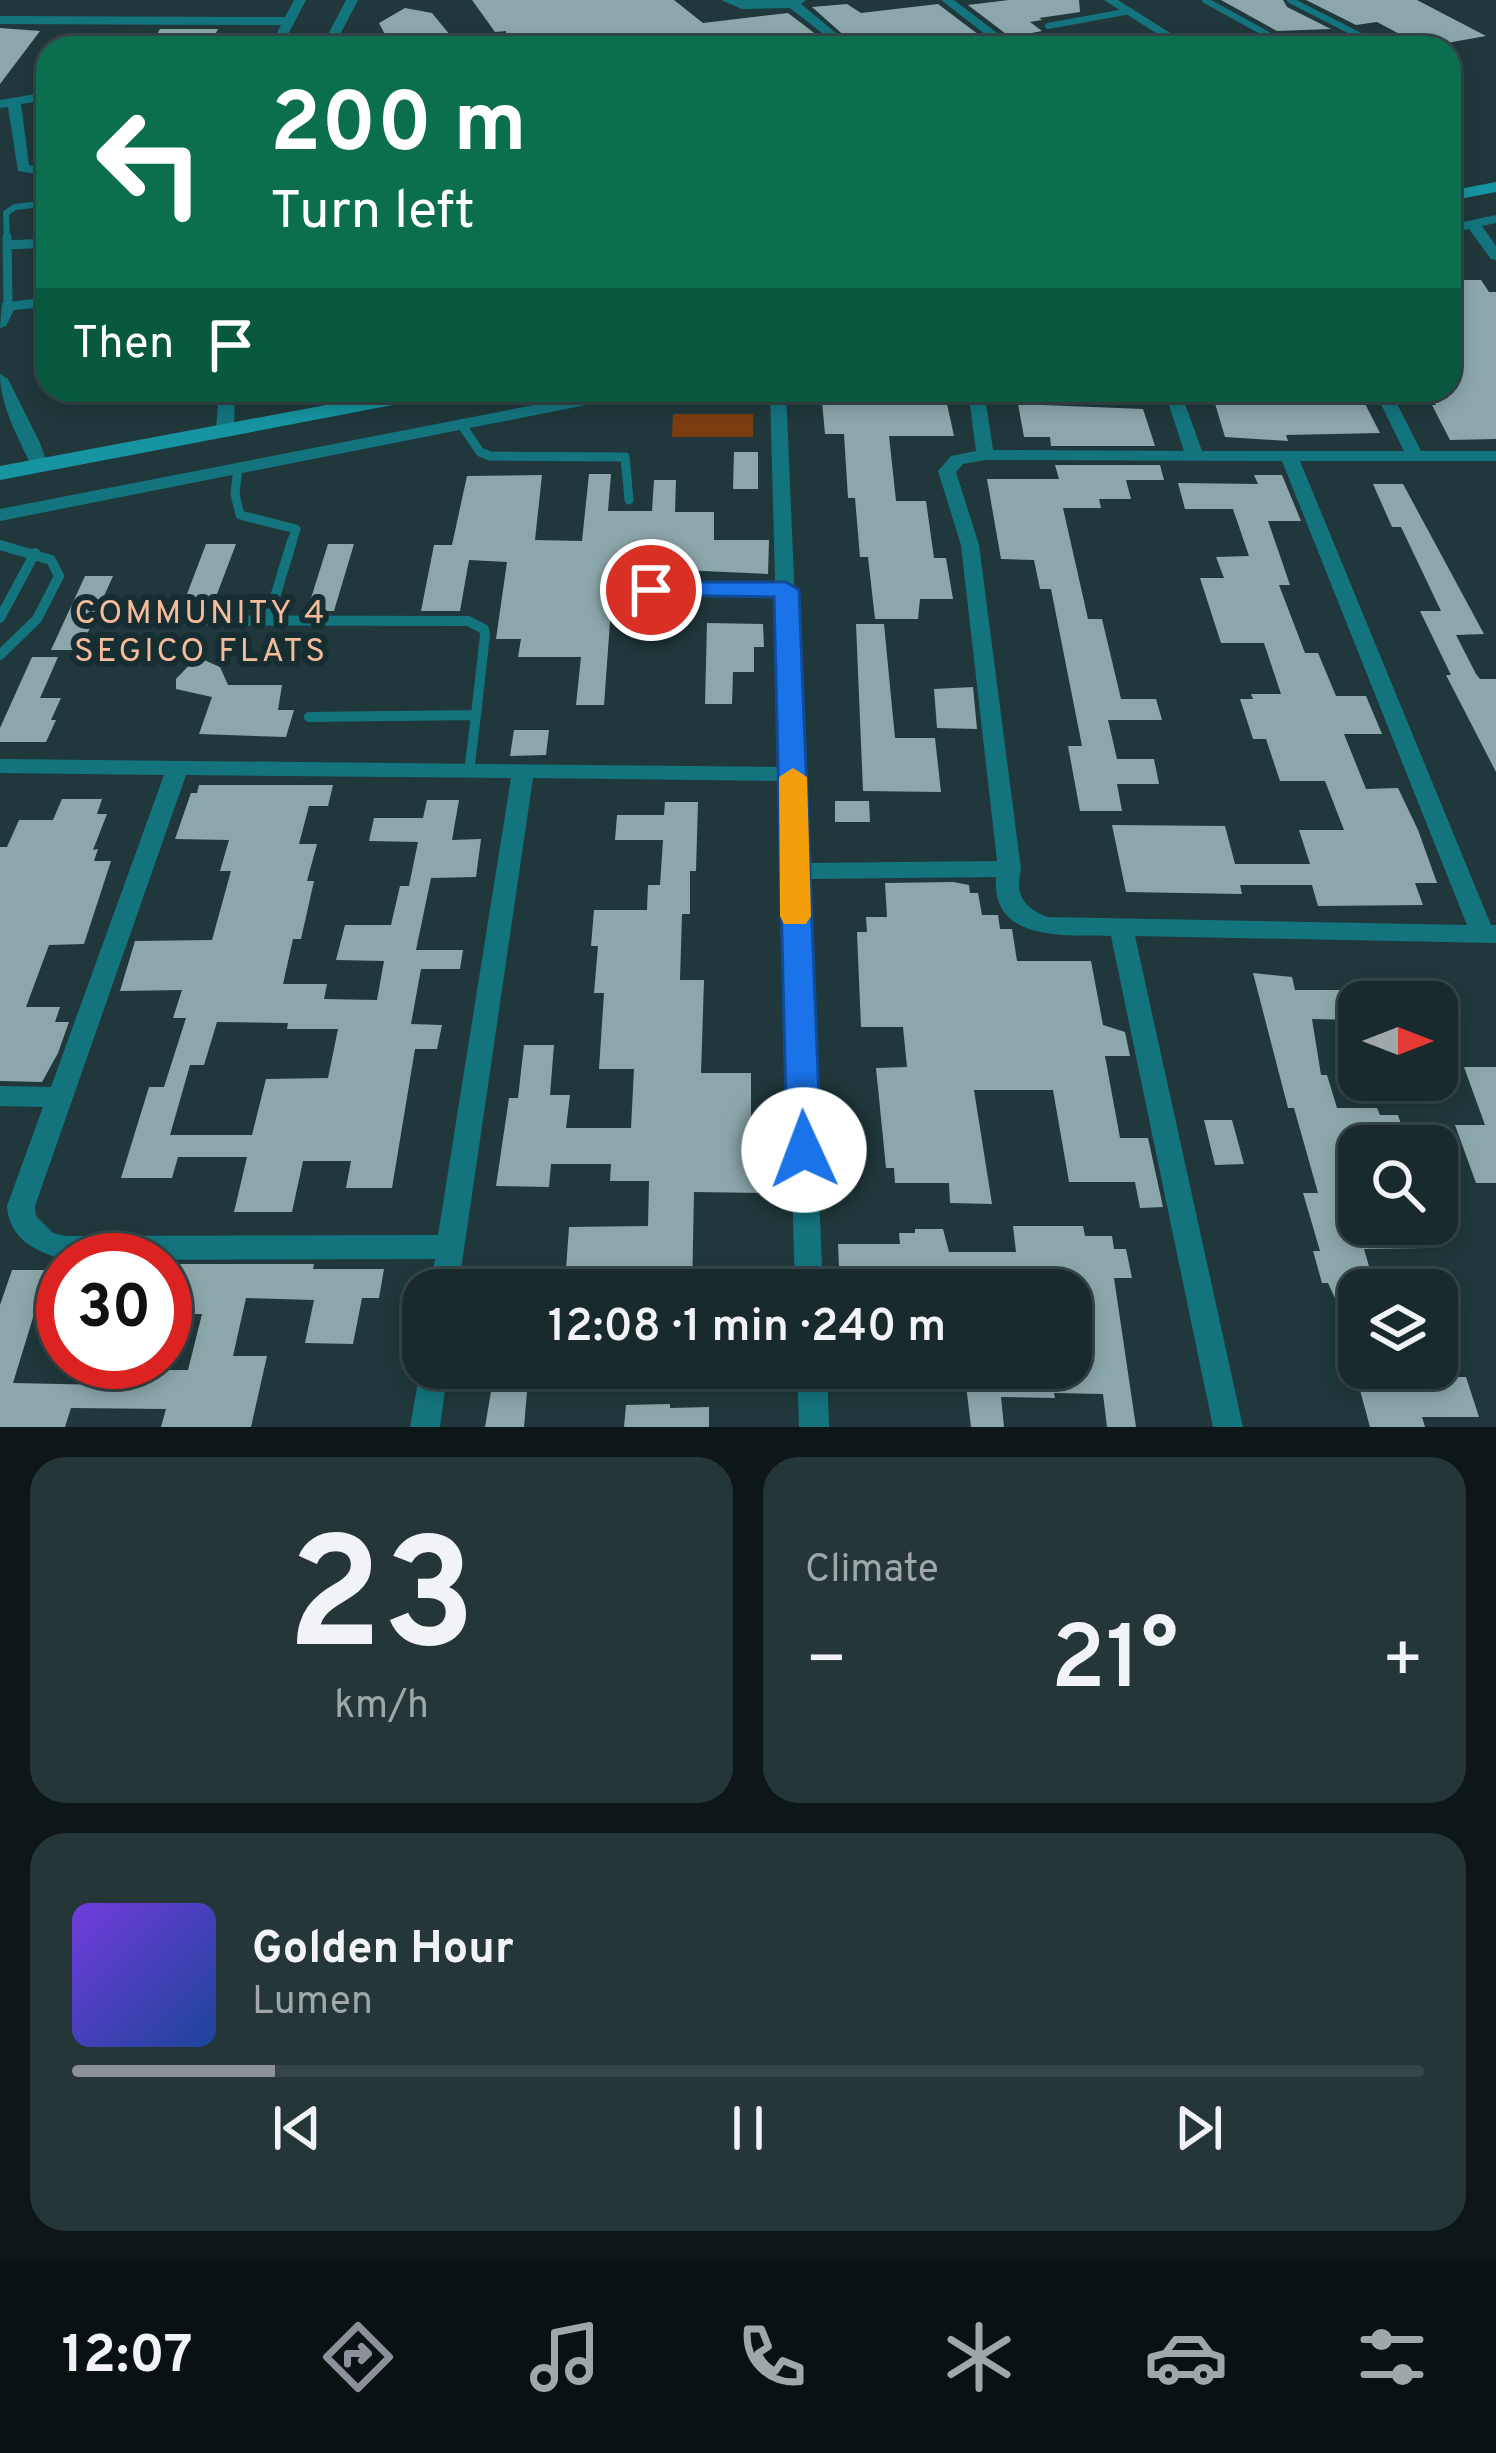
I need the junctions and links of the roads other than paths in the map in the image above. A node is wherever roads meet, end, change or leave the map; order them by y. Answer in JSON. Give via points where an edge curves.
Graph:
{"nodes":[{"id":1,"x":300,"y":0,"type":"edge"},
{"id":2,"x":352,"y":0,"type":"edge"},
{"id":3,"x":728,"y":0,"type":"edge"},
{"id":4,"x":947,"y":0,"type":"edge"},
{"id":5,"x":1110,"y":0,"type":"edge"},
{"id":6,"x":1205,"y":0,"type":"edge"},
{"id":7,"x":1290,"y":0,"type":"edge"},
{"id":8,"x":797,"y":2,"type":"edge"},
{"id":9,"x":1130,"y":11,"type":"junction"},
{"id":10,"x":0,"y":20,"type":"edge"},
{"id":11,"x":289,"y":21,"type":"junction"},
{"id":12,"x":1048,"y":26,"type":"dead end"},
{"id":13,"x":281,"y":36,"type":"edge"},
{"id":14,"x":333,"y":36,"type":"edge"},
{"id":15,"x":835,"y":36,"type":"edge"},
{"id":16,"x":995,"y":36,"type":"edge"},
{"id":17,"x":1169,"y":36,"type":"edge"},
{"id":18,"x":1270,"y":36,"type":"edge"},
{"id":19,"x":1360,"y":36,"type":"edge"},
{"id":20,"x":7,"y":103,"type":"edge"},
{"id":21,"x":36,"y":170,"type":"edge"},
{"id":22,"x":1496,"y":187,"type":"edge"},
{"id":23,"x":1461,"y":194,"type":"edge"},
{"id":24,"x":36,"y":204,"type":"edge"},
{"id":25,"x":1496,"y":219,"type":"edge"},
{"id":26,"x":1473,"y":224,"type":"junction"},
{"id":27,"x":1461,"y":226,"type":"edge"},
{"id":28,"x":36,"y":244,"type":"edge"},
{"id":29,"x":7,"y":245,"type":"junction"},
{"id":30,"x":1496,"y":256,"type":"edge"},
{"id":31,"x":4,"y":261,"type":"edge"},
{"id":32,"x":36,"y":303,"type":"edge"},
{"id":33,"x":8,"y":306,"type":"junction"},
{"id":34,"x":0,"y":323,"type":"edge"},
{"id":35,"x":0,"y":379,"type":"edge"},
{"id":36,"x":226,"y":402,"type":"edge"},
{"id":37,"x":376,"y":402,"type":"edge"},
{"id":38,"x":575,"y":402,"type":"edge"},
{"id":39,"x":778,"y":402,"type":"edge"},
{"id":40,"x":978,"y":402,"type":"edge"},
{"id":41,"x":1176,"y":402,"type":"edge"},
{"id":42,"x":1388,"y":402,"type":"edge"},
{"id":43,"x":461,"y":424,"type":"junction"},
{"id":44,"x":225,"y":430,"type":"junction"},
{"id":45,"x":985,"y":455,"type":"junction"},
{"id":46,"x":1195,"y":456,"type":"junction"},
{"id":47,"x":1289,"y":456,"type":"junction"},
{"id":48,"x":1415,"y":456,"type":"junction"},
{"id":49,"x":1496,"y":456,"type":"edge"},
{"id":50,"x":40,"y":466,"type":"junction"},
{"id":51,"x":238,"y":467,"type":"junction"},
{"id":52,"x":0,"y":473,"type":"edge"},
{"id":53,"x":629,"y":500,"type":"dead end"},
{"id":54,"x":0,"y":515,"type":"edge"},
{"id":55,"x":0,"y":545,"type":"edge"},
{"id":56,"x":35,"y":553,"type":"junction"},
{"id":57,"x":651,"y":590,"type":"dead end"},
{"id":58,"x":786,"y":590,"type":"junction"},
{"id":59,"x":0,"y":618,"type":"edge"},
{"id":60,"x":124,"y":620,"type":"dead end"},
{"id":61,"x":268,"y":620,"type":"junction"},
{"id":62,"x":0,"y":655,"type":"edge"},
{"id":63,"x":476,"y":715,"type":"junction"},
{"id":64,"x":309,"y":717,"type":"dead end"},
{"id":65,"x":0,"y":766,"type":"edge"},
{"id":66,"x":177,"y":769,"type":"junction"},
{"id":67,"x":469,"y":772,"type":"junction"},
{"id":68,"x":523,"y":772,"type":"junction"},
{"id":69,"x":793,"y":774,"type":"junction"},
{"id":70,"x":1010,"y":869,"type":"junction"},
{"id":71,"x":794,"y":871,"type":"junction"},
{"id":72,"x":1121,"y":928,"type":"junction"},
{"id":73,"x":1490,"y":934,"type":"edge"},
{"id":74,"x":0,"y":1096,"type":"edge"},
{"id":75,"x":56,"y":1097,"type":"junction"},
{"id":76,"x":450,"y":1246,"type":"junction"},
{"id":77,"x":447,"y":1269,"type":"edge"},
{"id":78,"x":808,"y":1269,"type":"edge"},
{"id":79,"x":430,"y":1389,"type":"edge"},
{"id":80,"x":813,"y":1389,"type":"edge"},
{"id":81,"x":424,"y":1427,"type":"edge"},
{"id":82,"x":814,"y":1427,"type":"edge"},
{"id":83,"x":1228,"y":1427,"type":"edge"}],
"edges":[{"from":1,"to":11,"type":"street"},
{"from":2,"to":14,"type":"street"},
{"from":3,"to":8,"type":"street"},
{"from":4,"to":16,"type":"street"},
{"from":5,"to":9,"type":"street"},
{"from":6,"to":18,"type":"lane"},
{"from":7,"to":19,"type":"lane"},
{"from":8,"to":15,"type":"street"},
{"from":9,"to":12,"type":"lane"},
{"from":9,"to":17,"type":"street"},
{"from":10,"to":11,"type":"street"},
{"from":11,"to":13,"type":"street"},
{"from":20,"to":21,"type":"street","via":[[23,168]]},
{"from":22,"to":23,"type":"main road"},
{"from":24,"to":29,"type":"lane","via":[[6,213]]},
{"from":25,"to":26,"type":"street"},
{"from":26,"to":27,"type":"street"},
{"from":26,"to":30,"type":"street"},
{"from":28,"to":29,"type":"lane"},
{"from":29,"to":31,"type":"lane"},
{"from":31,"to":33,"type":"lane"},
{"from":32,"to":33,"type":"street"},
{"from":33,"to":34,"type":"street"},
{"from":35,"to":50,"type":"street","via":[[33,436]]},
{"from":36,"to":44,"type":"street"},
{"from":37,"to":44,"type":"main road"},
{"from":38,"to":43,"type":"street"},
{"from":39,"to":58,"type":"street"},
{"from":40,"to":45,"type":"street"},
{"from":41,"to":46,"type":"street"},
{"from":42,"to":48,"type":"street"},
{"from":43,"to":51,"type":"street"},
{"from":43,"to":53,"type":"lane","via":[[490,456],[625,458]]},
{"from":44,"to":50,"type":"main road"},
{"from":45,"to":46,"type":"street"},
{"from":45,"to":70,"type":"street","via":[[947,471],[970,545]]},
{"from":46,"to":47,"type":"street"},
{"from":47,"to":48,"type":"street"},
{"from":47,"to":73,"type":"street"},
{"from":48,"to":49,"type":"street"},
{"from":50,"to":52,"type":"main road"},
{"from":51,"to":54,"type":"street"},
{"from":51,"to":61,"type":"lane","via":[[240,515],[296,529]]},
{"from":55,"to":56,"type":"lane"},
{"from":56,"to":59,"type":"lane"},
{"from":56,"to":62,"type":"lane","via":[[51,560],[59,576],[37,619]]},
{"from":57,"to":58,"type":"lane"},
{"from":58,"to":69,"type":"street"},
{"from":60,"to":61,"type":"lane"},
{"from":61,"to":63,"type":"lane","via":[[477,624],[485,635]]},
{"from":63,"to":64,"type":"lane"},
{"from":63,"to":67,"type":"lane"},
{"from":65,"to":66,"type":"street"},
{"from":66,"to":67,"type":"street"},
{"from":66,"to":75,"type":"street"},
{"from":67,"to":68,"type":"street"},
{"from":68,"to":69,"type":"street"},
{"from":68,"to":76,"type":"street"},
{"from":69,"to":71,"type":"street"},
{"from":70,"to":71,"type":"street"},
{"from":70,"to":72,"type":"street","via":[[1006,898],[1031,922]]},
{"from":71,"to":78,"type":"street"},
{"from":72,"to":73,"type":"street"},
{"from":72,"to":83,"type":"street"},
{"from":74,"to":75,"type":"street"},
{"from":75,"to":76,"type":"street","via":[[21,1206],[22,1221],[45,1243]]},
{"from":76,"to":77,"type":"street"},
{"from":79,"to":81,"type":"street"},
{"from":80,"to":82,"type":"street"}]}
